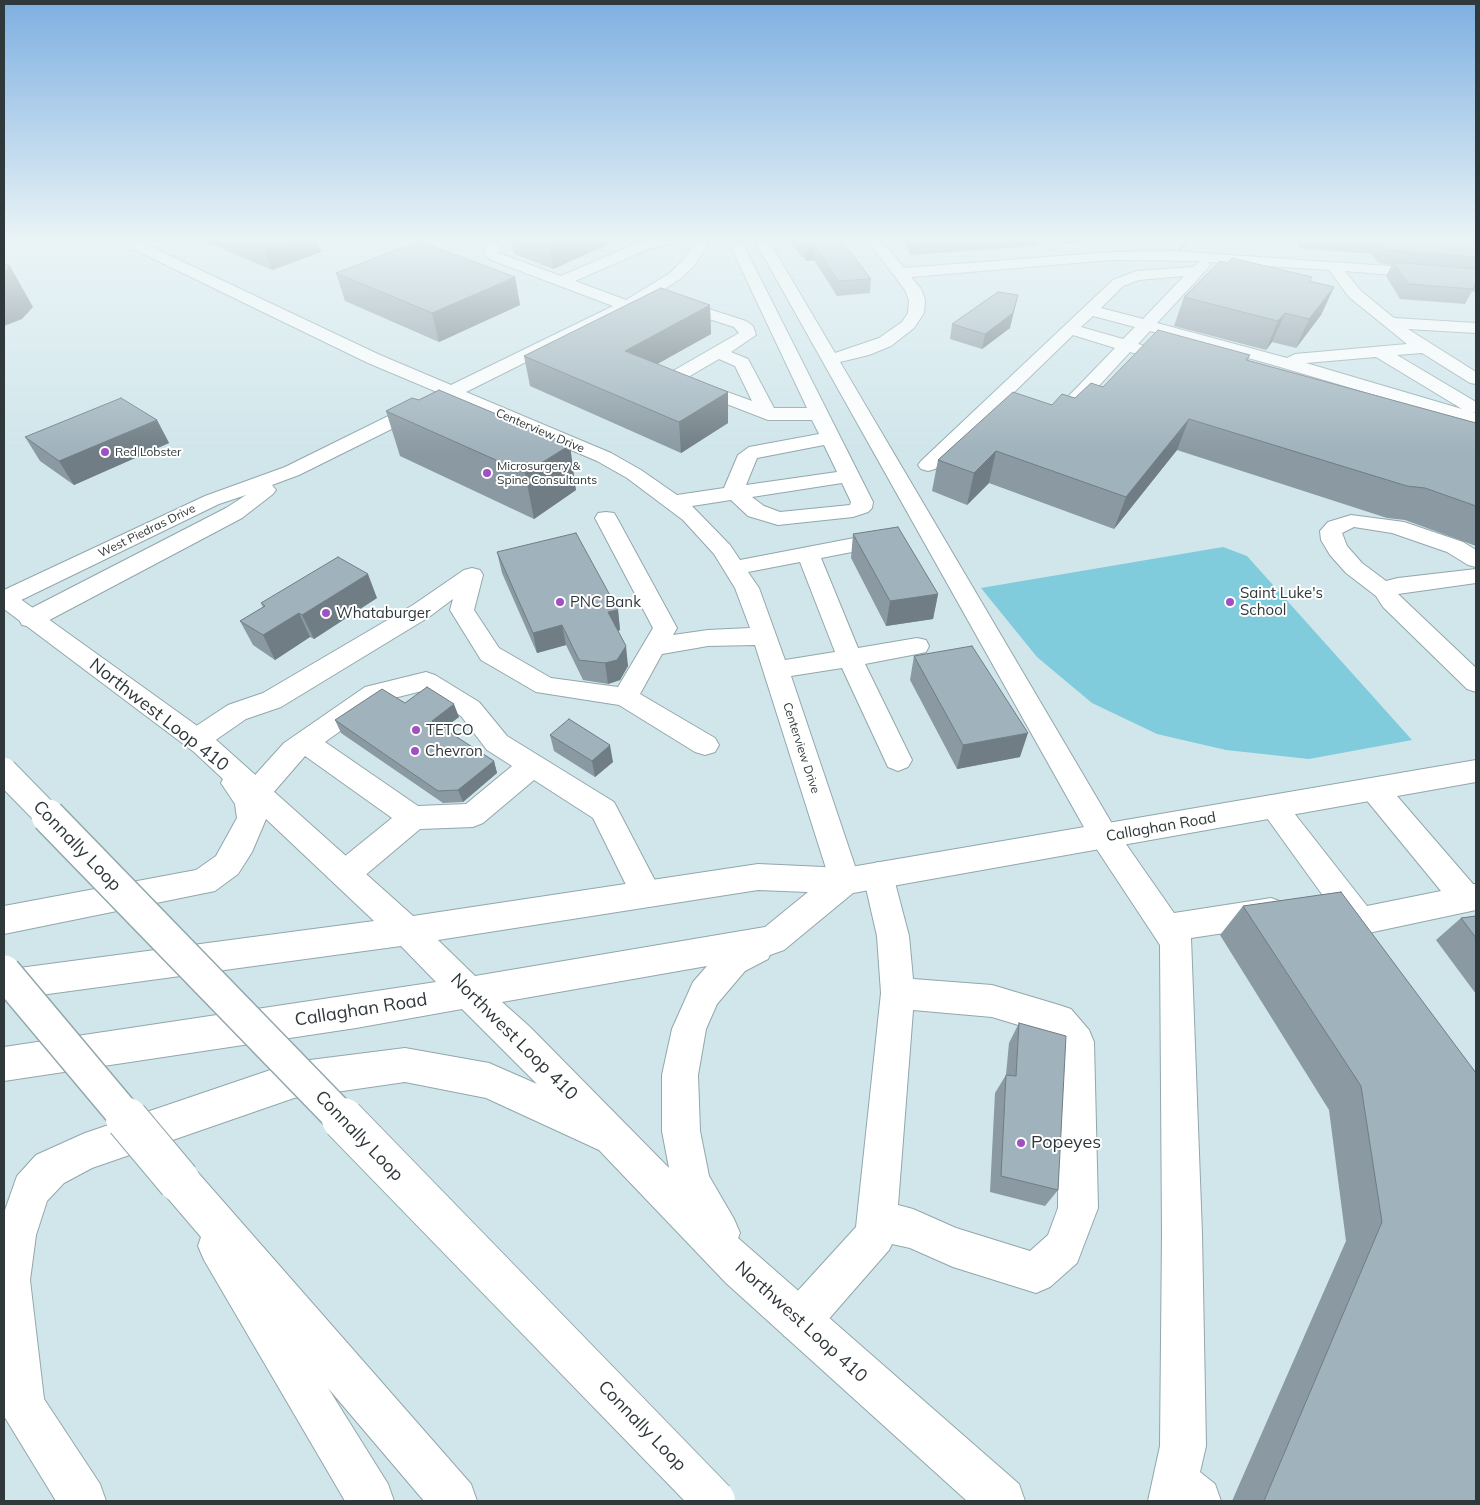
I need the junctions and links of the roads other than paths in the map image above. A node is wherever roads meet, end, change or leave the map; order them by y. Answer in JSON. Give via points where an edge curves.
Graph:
{"nodes":[{"id":1,"x":277,"y":311,"type":"edge"},
{"id":2,"x":614,"y":311,"type":"edge"},
{"id":3,"x":701,"y":311,"type":"edge"},
{"id":4,"x":769,"y":311,"type":"edge"},
{"id":5,"x":803,"y":311,"type":"edge"},
{"id":6,"x":916,"y":311,"type":"edge"},
{"id":7,"x":1088,"y":311,"type":"edge"},
{"id":8,"x":1094,"y":311,"type":"edge"},
{"id":9,"x":1158,"y":311,"type":"edge"},
{"id":10,"x":1375,"y":311,"type":"edge"},
{"id":11,"x":1389,"y":323,"type":"junction"},
{"id":12,"x":1144,"y":325,"type":"junction"},
{"id":13,"x":1476,"y":328,"type":"edge"},
{"id":14,"x":778,"y":329,"type":"junction"},
{"id":15,"x":1069,"y":329,"type":"junction"},
{"id":16,"x":747,"y":330,"type":"junction"},
{"id":17,"x":1125,"y":345,"type":"junction"},
{"id":18,"x":1424,"y":348,"type":"junction"},
{"id":19,"x":718,"y":352,"type":"junction"},
{"id":20,"x":1381,"y":353,"type":"junction"},
{"id":21,"x":831,"y":359,"type":"junction"},
{"id":22,"x":1276,"y":360,"type":"junction"},
{"id":23,"x":1192,"y":364,"type":"edge"},
{"id":24,"x":1476,"y":379,"type":"edge"},
{"id":25,"x":450,"y":393,"type":"junction"},
{"id":26,"x":1476,"y":410,"type":"edge"},
{"id":27,"x":768,"y":414,"type":"junction"},
{"id":28,"x":819,"y":414,"type":"junction"},
{"id":29,"x":1052,"y":415,"type":"edge"},
{"id":30,"x":1476,"y":418,"type":"edge"},
{"id":31,"x":830,"y":438,"type":"junction"},
{"id":32,"x":928,"y":465,"type":"dead end"},
{"id":33,"x":292,"y":471,"type":"junction"},
{"id":34,"x":849,"y":476,"type":"junction"},
{"id":35,"x":733,"y":491,"type":"junction"},
{"id":36,"x":674,"y":502,"type":"junction"},
{"id":37,"x":606,"y":518,"type":"dead end"},
{"id":38,"x":875,"y":541,"type":"edge"},
{"id":39,"x":808,"y":554,"type":"junction"},
{"id":40,"x":1476,"y":560,"type":"edge"},
{"id":41,"x":734,"y":568,"type":"junction"},
{"id":42,"x":1476,"y":576,"type":"edge"},
{"id":43,"x":1384,"y":591,"type":"junction"},
{"id":44,"x":5,"y":599,"type":"edge"},
{"id":45,"x":31,"y":618,"type":"junction"},
{"id":46,"x":765,"y":636,"type":"junction"},
{"id":47,"x":917,"y":646,"type":"dead end"},
{"id":48,"x":654,"y":647,"type":"junction"},
{"id":49,"x":850,"y":658,"type":"junction"},
{"id":50,"x":776,"y":670,"type":"junction"},
{"id":51,"x":1476,"y":682,"type":"edge"},
{"id":52,"x":625,"y":697,"type":"junction"},
{"id":53,"x":200,"y":742,"type":"junction"},
{"id":54,"x":305,"y":742,"type":"junction"},
{"id":55,"x":705,"y":745,"type":"dead end"},
{"id":56,"x":898,"y":760,"type":"dead end"},
{"id":57,"x":533,"y":765,"type":"junction"},
{"id":58,"x":4,"y":771,"type":"edge"},
{"id":59,"x":1476,"y":771,"type":"edge"},
{"id":60,"x":1374,"y":789,"type":"junction"},
{"id":61,"x":256,"y":793,"type":"junction"},
{"id":62,"x":1273,"y":807,"type":"junction"},
{"id":63,"x":413,"y":818,"type":"junction"},
{"id":64,"x":1104,"y":836,"type":"junction"},
{"id":65,"x":345,"y":874,"type":"junction"},
{"id":66,"x":861,"y":878,"type":"junction"},
{"id":67,"x":646,"y":894,"type":"junction"},
{"id":68,"x":1471,"y":898,"type":"edge"},
{"id":69,"x":1339,"y":916,"type":"junction"},
{"id":70,"x":4,"y":920,"type":"edge"},
{"id":71,"x":1167,"y":928,"type":"junction"},
{"id":72,"x":407,"y":931,"type":"junction"},
{"id":73,"x":773,"y":940,"type":"junction"},
{"id":74,"x":4,"y":972,"type":"edge"},
{"id":75,"x":4,"y":985,"type":"edge"},
{"id":76,"x":469,"y":993,"type":"junction"},
{"id":77,"x":898,"y":993,"type":"junction"},
{"id":78,"x":4,"y":1064,"type":"edge"},
{"id":79,"x":616,"y":1139,"type":"junction"},
{"id":80,"x":179,"y":1181,"type":"junction"},
{"id":81,"x":877,"y":1220,"type":"junction"},
{"id":82,"x":740,"y":1269,"type":"junction"},
{"id":83,"x":799,"y":1321,"type":"junction"},
{"id":84,"x":13,"y":1391,"type":"edge"},
{"id":85,"x":1181,"y":1495,"type":"edge"},
{"id":86,"x":83,"y":1501,"type":"edge"},
{"id":87,"x":371,"y":1501,"type":"edge"},
{"id":88,"x":454,"y":1501,"type":"edge"},
{"id":89,"x":714,"y":1501,"type":"edge"},
{"id":90,"x":1002,"y":1501,"type":"edge"}],
"edges":[{"from":1,"to":25,"type":"main road","name":"Centerview Drive"},
{"from":2,"to":25,"type":"main road","name":"West Piedras Drive"},
{"from":3,"to":16,"type":"main road","via":[[740,324]]},
{"from":4,"to":14,"type":"main road"},
{"from":5,"to":21,"type":"main road"},
{"from":6,"to":21,"type":"main road","via":[[908,325],[885,342]]},
{"from":7,"to":15,"type":"main road"},
{"from":8,"to":12,"type":"main road"},
{"from":9,"to":12,"type":"main road"},
{"from":10,"to":11,"type":"main road"},
{"from":11,"to":13,"type":"main road"},
{"from":11,"to":18,"type":"main road"},
{"from":12,"to":17,"type":"main road"},
{"from":12,"to":22,"type":"main road"},
{"from":14,"to":16,"type":"main road"},
{"from":14,"to":28,"type":"main road"},
{"from":15,"to":17,"type":"main road"},
{"from":15,"to":32,"type":"main road","via":[[1004,402]]},
{"from":16,"to":19,"type":"main road","via":[[748,335]]},
{"from":17,"to":23,"type":"main road"},
{"from":17,"to":29,"type":"main road","via":[[1064,412]]},
{"from":18,"to":20,"type":"main road"},
{"from":18,"to":24,"type":"main road"},
{"from":19,"to":27,"type":"main road","via":[[742,363]]},
{"from":19,"to":27,"type":"main road","via":[[671,380]]},
{"from":20,"to":22,"type":"main road"},
{"from":20,"to":26,"type":"main road"},
{"from":21,"to":64,"type":"main road"},
{"from":22,"to":30,"type":"main road"},
{"from":25,"to":33,"type":"main road","name":"West Piedras Drive"},
{"from":25,"to":36,"type":"main road","name":"Centerview Drive","via":[[604,457]]},
{"from":27,"to":28,"type":"main road"},
{"from":28,"to":31,"type":"main road"},
{"from":31,"to":34,"type":"main road"},
{"from":31,"to":35,"type":"main road","via":[[748,455]]},
{"from":33,"to":44,"type":"main road","name":"West Piedras Drive","via":[[212,500]]},
{"from":33,"to":45,"type":"main road","name":"West Piedras Drive","via":[[234,513]]},
{"from":34,"to":35,"type":"main road"},
{"from":34,"to":35,"type":"main road","via":[[862,502],[861,508],[853,511],[778,519],[756,511]]},
{"from":35,"to":36,"type":"main road"},
{"from":36,"to":41,"type":"main road","name":"Centerview Drive","via":[[691,515]]},
{"from":37,"to":48,"type":"main road","via":[[665,628]]},
{"from":38,"to":39,"type":"main road"},
{"from":39,"to":41,"type":"main road"},
{"from":39,"to":49,"type":"main road"},
{"from":40,"to":43,"type":"main road","via":[[1455,547],[1396,527],[1360,521],[1336,527],[1331,532],[1338,550],[1354,568]]},
{"from":41,"to":46,"type":"main road","name":"Centerview Drive","via":[[746,588]]},
{"from":42,"to":43,"type":"main road","via":[[1398,585]]},
{"from":43,"to":51,"type":"main road","via":[[1391,602]]},
{"from":44,"to":45,"type":"main road","name":"Northwest Loop 410"},
{"from":45,"to":53,"type":"main road","name":"Northwest Loop 410"},
{"from":46,"to":48,"type":"main road","via":[[708,638]]},
{"from":46,"to":50,"type":"main road","name":"Centerview Drive"},
{"from":47,"to":49,"type":"main road"},
{"from":48,"to":52,"type":"main road"},
{"from":49,"to":50,"type":"main road"},
{"from":49,"to":56,"type":"main road"},
{"from":50,"to":66,"type":"main road","name":"Centerview Drive"},
{"from":52,"to":53,"type":"main road","via":[[545,686],[490,654],[462,610],[472,574],[421,611],[272,700],[237,712]]},
{"from":52,"to":55,"type":"main road"},
{"from":53,"to":61,"type":"main road","name":"Northwest Loop 410"},
{"from":53,"to":70,"type":"main road","via":[[249,801],[252,818],[227,865],[204,882]]},
{"from":54,"to":57,"type":"main road","via":[[374,694],[426,681],[470,708],[497,742]]},
{"from":54,"to":61,"type":"main road"},
{"from":54,"to":63,"type":"main road"},
{"from":57,"to":63,"type":"main road","via":[[473,816]]},
{"from":57,"to":67,"type":"main road","via":[[604,810]]},
{"from":58,"to":89,"type":"main road","name":"Connally Loop","bridge":true},
{"from":59,"to":60,"type":"main road","name":"Callaghan Road"},
{"from":60,"to":62,"type":"main road","name":"Callaghan Road"},
{"from":60,"to":68,"type":"main road"},
{"from":61,"to":65,"type":"main road","name":"Northwest Loop 410"},
{"from":62,"to":64,"type":"main road","name":"Callaghan Road"},
{"from":62,"to":69,"type":"main road"},
{"from":63,"to":65,"type":"main road"},
{"from":64,"to":66,"type":"main road","name":"Callaghan Road"},
{"from":64,"to":71,"type":"main road"},
{"from":65,"to":72,"type":"main road","name":"Northwest Loop 410"},
{"from":66,"to":67,"type":"main road","name":"Callaghan Road","via":[[758,877]]},
{"from":66,"to":73,"type":"main road"},
{"from":66,"to":77,"type":"main road","name":"Centerview Drive","via":[[893,936]]},
{"from":67,"to":72,"type":"main road","name":"Callaghan Road"},
{"from":68,"to":69,"type":"main road"},
{"from":69,"to":71,"type":"main road"},
{"from":71,"to":85,"type":"main road","via":[[1176,942],[1182,1224]]},
{"from":72,"to":75,"type":"main road","name":"Callaghan Road"},
{"from":72,"to":76,"type":"main road","name":"Northwest Loop 410"},
{"from":73,"to":76,"type":"main road","name":"Callaghan Road"},
{"from":73,"to":82,"type":"main road","via":[[733,961],[705,993],[689,1029],[680,1075],[681,1131],[691,1182]]},
{"from":74,"to":80,"type":"main road","bridge":true},
{"from":76,"to":78,"type":"main road","name":"Callaghan Road"},
{"from":76,"to":79,"type":"main road","name":"Northwest Loop 410"},
{"from":77,"to":81,"type":"main road","name":"Centerview Drive"},
{"from":77,"to":81,"type":"main road","via":[[992,1001],[1059,1021],[1077,1042],[1078,1208],[1062,1249],[1036,1273],[953,1247],[912,1229]]},
{"from":79,"to":82,"type":"main road","name":"Northwest Loop 410"},
{"from":79,"to":84,"type":"main road","via":[[489,1081],[405,1065],[294,1080],[84,1152],[50,1169],[31,1190],[16,1235],[9,1280]]},
{"from":80,"to":87,"type":"main road"},
{"from":80,"to":88,"type":"main road"},
{"from":81,"to":83,"type":"main road","name":"Centerview Drive","via":[[876,1236]]},
{"from":82,"to":83,"type":"main road","name":"Northwest Loop 410"},
{"from":83,"to":90,"type":"main road","name":"Northwest Loop 410"},
{"from":84,"to":86,"type":"main road"}]}
